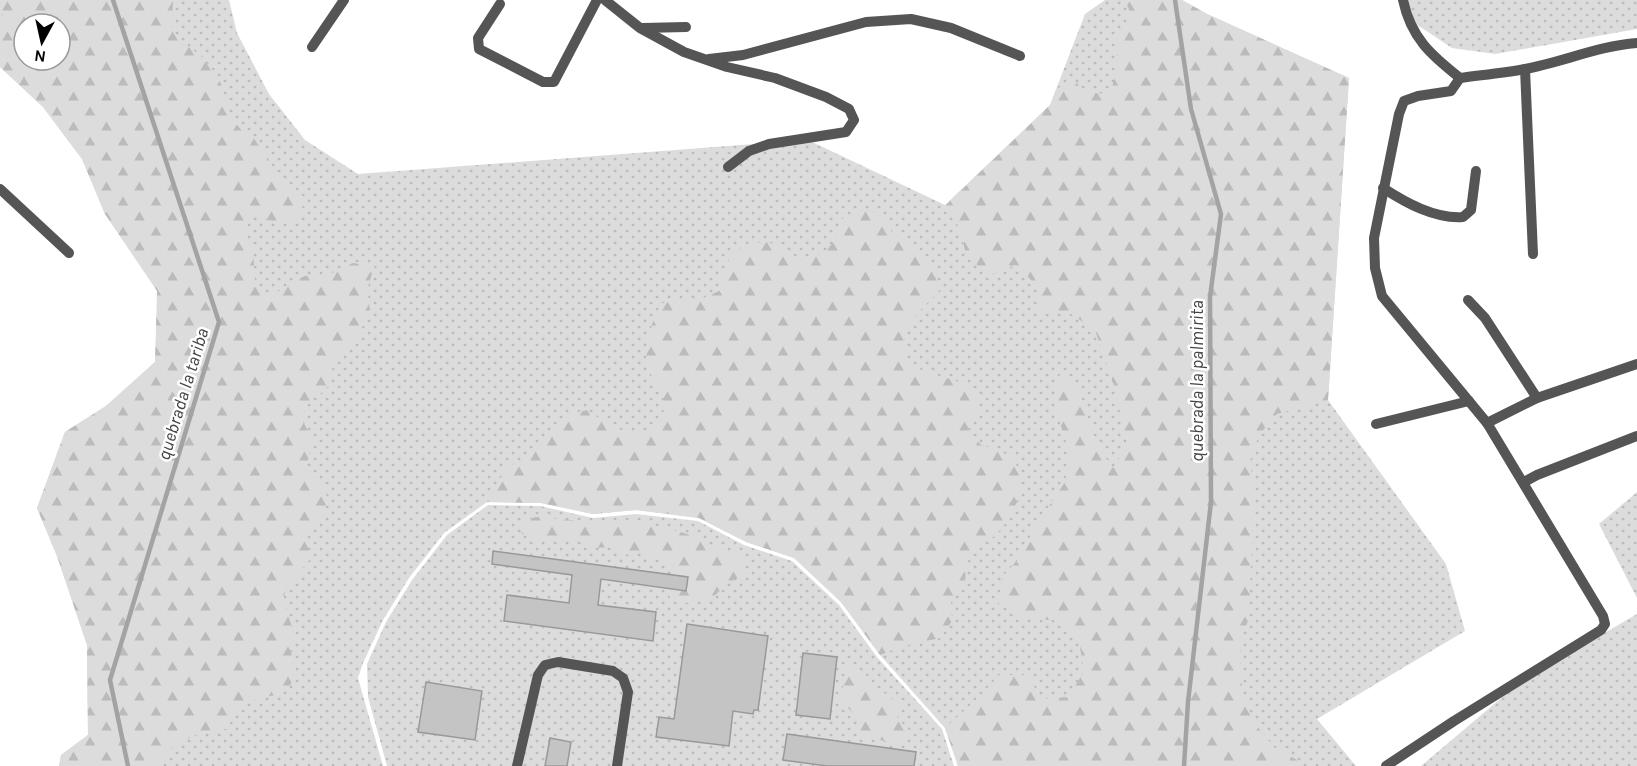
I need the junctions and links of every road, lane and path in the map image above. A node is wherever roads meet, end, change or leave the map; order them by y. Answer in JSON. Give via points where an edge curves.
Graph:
{"nodes":[{"id":1,"x":344,"y":0,"type":"edge"},
{"id":2,"x":597,"y":0,"type":"edge"},
{"id":3,"x":605,"y":0,"type":"edge"},
{"id":4,"x":1403,"y":0,"type":"edge"},
{"id":5,"x":501,"y":4,"type":"dead end"},
{"id":6,"x":686,"y":27,"type":"dead end"},
{"id":7,"x":640,"y":28,"type":"junction"},
{"id":8,"x":1637,"y":43,"type":"edge"},
{"id":9,"x":312,"y":47,"type":"dead end"},
{"id":10,"x":1020,"y":56,"type":"dead end"},
{"id":11,"x":706,"y":59,"type":"junction"},
{"id":12,"x":1525,"y":69,"type":"junction"},
{"id":13,"x":1461,"y":78,"type":"junction"},
{"id":14,"x":728,"y":167,"type":"dead end"},
{"id":15,"x":1476,"y":171,"type":"dead end"},
{"id":16,"x":1383,"y":188,"type":"junction"},
{"id":17,"x":0,"y":189,"type":"edge"},
{"id":18,"x":69,"y":253,"type":"dead end"},
{"id":19,"x":1533,"y":254,"type":"dead end"},
{"id":20,"x":1468,"y":300,"type":"dead end"},
{"id":21,"x":1637,"y":364,"type":"edge"},
{"id":22,"x":1537,"y":398,"type":"junction"},
{"id":23,"x":1469,"y":401,"type":"junction"},
{"id":24,"x":1487,"y":423,"type":"junction"},
{"id":25,"x":1376,"y":424,"type":"dead end"},
{"id":26,"x":1637,"y":436,"type":"edge"},
{"id":27,"x":1524,"y":482,"type":"junction"},
{"id":28,"x":517,"y":766,"type":"edge"},
{"id":29,"x":617,"y":766,"type":"edge"},
{"id":30,"x":1386,"y":766,"type":"edge"}],
"edges":[{"from":1,"to":9,"type":"street"},
{"from":2,"to":5,"type":"street","via":[[554,82],[543,82],[479,49],[478,38]]},
{"from":3,"to":7,"type":"street"},
{"from":4,"to":13,"type":"street","via":[[1413,32],[1436,59]]},
{"from":6,"to":7,"type":"street"},
{"from":7,"to":11,"type":"street","via":[[684,52]]},
{"from":8,"to":12,"type":"street"},
{"from":10,"to":11,"type":"street","via":[[951,28],[911,19],[866,22],[743,55]]},
{"from":11,"to":14,"type":"street","via":[[776,78],[826,97],[849,109],[854,120],[846,132],[769,144],[749,151]]},
{"from":12,"to":13,"type":"street"},
{"from":12,"to":19,"type":"street"},
{"from":13,"to":16,"type":"street","via":[[1451,91],[1404,101]]},
{"from":15,"to":16,"type":"street","via":[[1471,210],[1464,217],[1433,213]]},
{"from":16,"to":23,"type":"street","via":[[1374,238],[1375,268],[1382,296]]},
{"from":17,"to":18,"type":"street"},
{"from":20,"to":22,"type":"street","via":[[1485,318]]},
{"from":21,"to":22,"type":"street"},
{"from":22,"to":24,"type":"street"},
{"from":23,"to":24,"type":"street"},
{"from":23,"to":25,"type":"street"},
{"from":24,"to":27,"type":"street"},
{"from":26,"to":27,"type":"street"},
{"from":27,"to":30,"type":"street","via":[[1605,624]]},
{"from":28,"to":29,"type":"street","via":[[538,675],[544,665],[558,662],[613,671],[623,678],[628,692]]}]}
